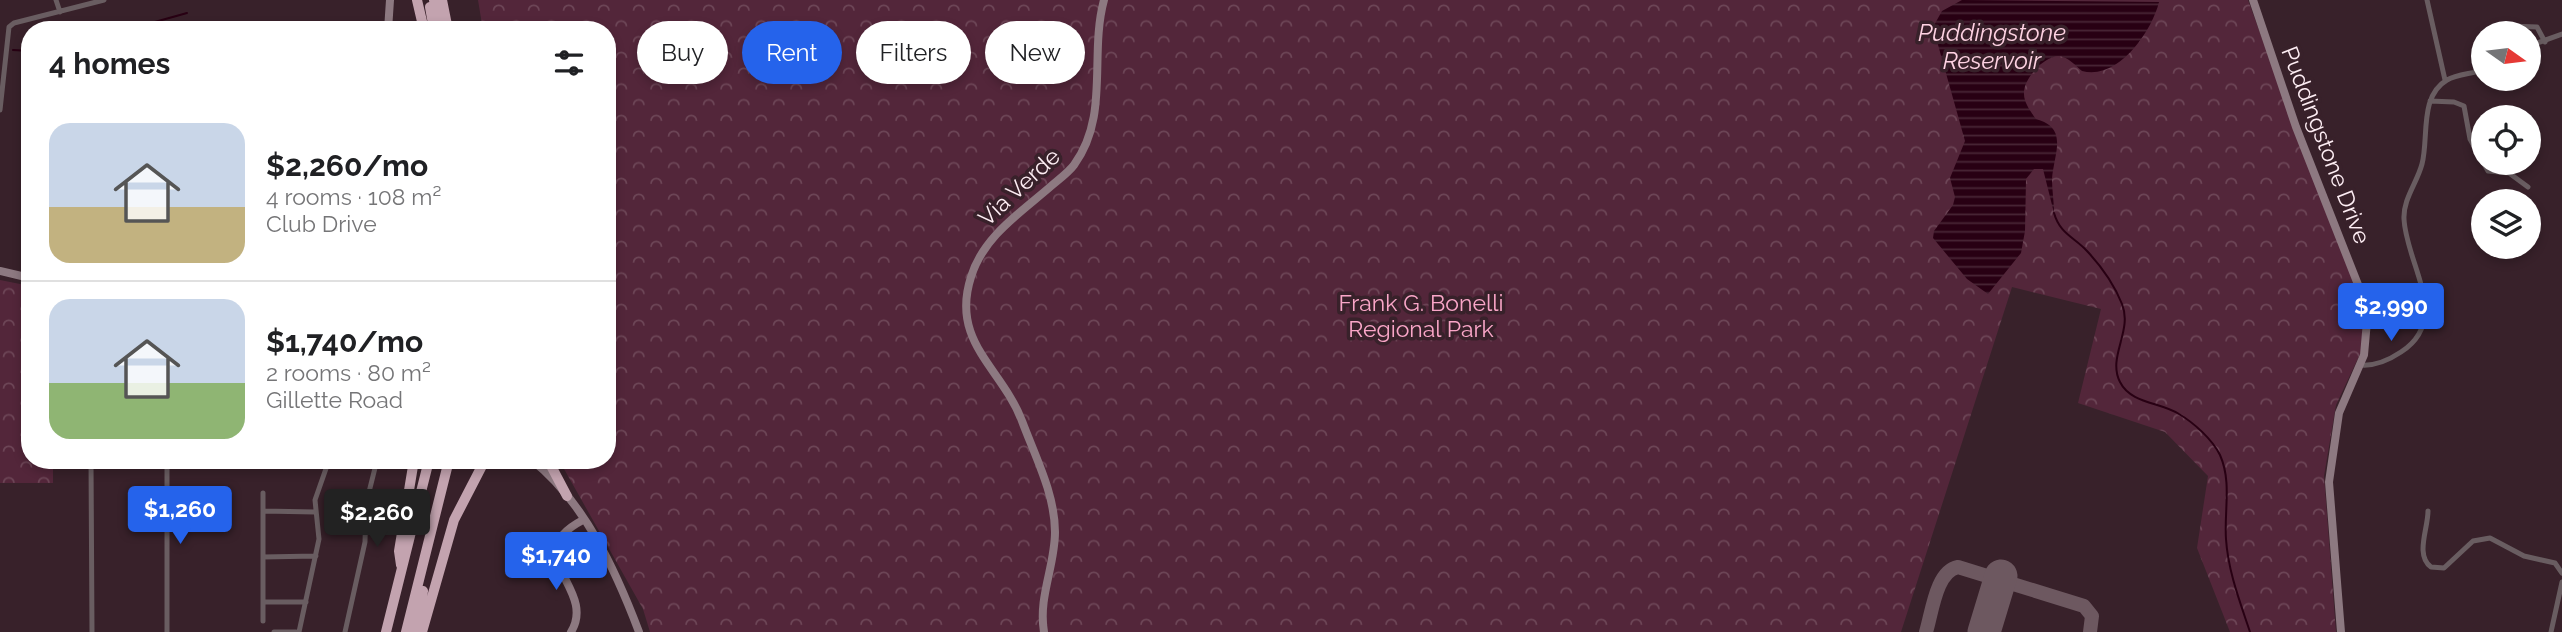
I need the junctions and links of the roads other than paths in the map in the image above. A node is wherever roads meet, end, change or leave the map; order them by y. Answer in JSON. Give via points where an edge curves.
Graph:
{"nodes":[{"id":1,"x":56,"y":0,"type":"edge"},
{"id":2,"x":104,"y":0,"type":"edge"},
{"id":3,"x":390,"y":0,"type":"edge"},
{"id":4,"x":417,"y":0,"type":"edge"},
{"id":5,"x":428,"y":0,"type":"edge"},
{"id":6,"x":434,"y":0,"type":"edge"},
{"id":7,"x":442,"y":0,"type":"edge"},
{"id":8,"x":1104,"y":0,"type":"edge"},
{"id":9,"x":2253,"y":0,"type":"edge"},
{"id":10,"x":2427,"y":0,"type":"edge"},
{"id":11,"x":60,"y":12,"type":"junction"},
{"id":12,"x":21,"y":21,"type":"edge"},
{"id":13,"x":22,"y":21,"type":"edge"},
{"id":14,"x":389,"y":21,"type":"edge"},
{"id":15,"x":422,"y":21,"type":"edge"},
{"id":16,"x":432,"y":21,"type":"edge"},
{"id":17,"x":439,"y":21,"type":"edge"},
{"id":18,"x":447,"y":21,"type":"edge"},
{"id":19,"x":2541,"y":33,"type":"edge"},
{"id":20,"x":2562,"y":34,"type":"edge"},
{"id":21,"x":2545,"y":42,"type":"junction"},
{"id":22,"x":2541,"y":43,"type":"edge"},
{"id":23,"x":2471,"y":73,"type":"edge"},
{"id":24,"x":2445,"y":80,"type":"junction"},
{"id":25,"x":2430,"y":101,"type":"junction"},
{"id":26,"x":0,"y":110,"type":"edge"},
{"id":27,"x":2528,"y":187,"type":"dead end"},
{"id":28,"x":0,"y":271,"type":"edge"},
{"id":29,"x":21,"y":276,"type":"edge"},
{"id":30,"x":2361,"y":365,"type":"junction"},
{"id":31,"x":92,"y":469,"type":"edge"},
{"id":32,"x":167,"y":469,"type":"edge"},
{"id":33,"x":326,"y":469,"type":"edge"},
{"id":34,"x":375,"y":469,"type":"edge"},
{"id":35,"x":413,"y":469,"type":"edge"},
{"id":36,"x":427,"y":469,"type":"edge"},
{"id":37,"x":434,"y":469,"type":"edge"},
{"id":38,"x":441,"y":469,"type":"edge"},
{"id":39,"x":447,"y":469,"type":"edge"},
{"id":40,"x":480,"y":469,"type":"edge"},
{"id":41,"x":541,"y":469,"type":"edge"},
{"id":42,"x":553,"y":469,"type":"edge"},
{"id":43,"x":263,"y":494,"type":"dead end"},
{"id":44,"x":567,"y":496,"type":"junction"},
{"id":45,"x":263,"y":511,"type":"junction"},
{"id":46,"x":2428,"y":511,"type":"dead end"},
{"id":47,"x":314,"y":512,"type":"junction"},
{"id":48,"x":583,"y":520,"type":"junction"},
{"id":49,"x":434,"y":526,"type":"junction"},
{"id":50,"x":316,"y":556,"type":"junction"},
{"id":51,"x":263,"y":557,"type":"junction"},
{"id":52,"x":402,"y":572,"type":"junction"},
{"id":53,"x":2562,"y":573,"type":"edge"},
{"id":54,"x":2562,"y":582,"type":"edge"},
{"id":55,"x":415,"y":597,"type":"junction"},
{"id":56,"x":263,"y":602,"type":"junction"},
{"id":57,"x":306,"y":602,"type":"junction"},
{"id":58,"x":263,"y":621,"type":"dead end"},
{"id":59,"x":288,"y":631,"type":"edge"},
{"id":60,"x":92,"y":632,"type":"edge"},
{"id":61,"x":167,"y":632,"type":"edge"},
{"id":62,"x":274,"y":632,"type":"edge"},
{"id":63,"x":298,"y":632,"type":"edge"},
{"id":64,"x":345,"y":632,"type":"edge"},
{"id":65,"x":386,"y":632,"type":"edge"},
{"id":66,"x":392,"y":632,"type":"edge"},
{"id":67,"x":406,"y":632,"type":"edge"},
{"id":68,"x":415,"y":632,"type":"edge"},
{"id":69,"x":422,"y":632,"type":"edge"},
{"id":70,"x":571,"y":632,"type":"edge"},
{"id":71,"x":639,"y":632,"type":"edge"},
{"id":72,"x":1044,"y":632,"type":"edge"},
{"id":73,"x":2341,"y":632,"type":"edge"},
{"id":74,"x":2551,"y":632,"type":"edge"}],
"edges":[{"from":1,"to":11,"type":"street"},
{"from":2,"to":11,"type":"street"},
{"from":3,"to":14,"type":"main road"},
{"from":4,"to":15,"type":"highway"},
{"from":5,"to":16,"type":"highway"},
{"from":6,"to":17,"type":"highway"},
{"from":7,"to":18,"type":"highway"},
{"from":8,"to":72,"type":"main road","name":"Via Verde","via":[[1097,103],[1090,136],[1073,166],[986,243],[970,277],[966,309],[970,333],[983,361],[1015,404],[1053,509],[1055,544],[1044,593]]},
{"from":9,"to":30,"type":"main road","name":"Puddingstone Drive","via":[[2295,127],[2364,295],[2368,327]]},
{"from":10,"to":24,"type":"street"},
{"from":11,"to":13,"type":"street"},
{"from":12,"to":26,"type":"street","via":[[9,27]]},
{"from":19,"to":21,"type":"street"},
{"from":20,"to":21,"type":"street"},
{"from":21,"to":22,"type":"street"},
{"from":23,"to":24,"type":"street"},
{"from":24,"to":25,"type":"street"},
{"from":25,"to":27,"type":"street","via":[[2464,106],[2470,139],[2488,172],[2509,173]]},
{"from":25,"to":30,"type":"street","via":[[2422,164],[2404,215],[2425,297],[2423,325],[2399,353]]},
{"from":28,"to":29,"type":"main road"},
{"from":30,"to":73,"type":"main road","name":"Puddingstone Drive","via":[[2339,413],[2329,482]]},
{"from":31,"to":60,"type":"street"},
{"from":32,"to":61,"type":"street"},
{"from":33,"to":47,"type":"street"},
{"from":34,"to":64,"type":"street","via":[[366,504],[365,542]]},
{"from":35,"to":52,"type":"highway","via":[[399,551]]},
{"from":36,"to":52,"type":"highway"},
{"from":37,"to":66,"type":"highway"},
{"from":38,"to":55,"type":"highway","via":[[413,583]]},
{"from":39,"to":49,"type":"highway"},
{"from":40,"to":69,"type":"highway","via":[[454,520]]},
{"from":41,"to":44,"type":"main road"},
{"from":42,"to":44,"type":"highway"},
{"from":43,"to":45,"type":"street"},
{"from":44,"to":48,"type":"main road"},
{"from":45,"to":47,"type":"street"},
{"from":45,"to":51,"type":"street"},
{"from":46,"to":53,"type":"street","via":[[2422,552],[2431,567],[2444,568],[2473,541],[2490,538],[2524,556],[2555,563]]},
{"from":47,"to":50,"type":"street","via":[[320,533]]},
{"from":48,"to":70,"type":"main road","via":[[564,532],[555,554],[578,605]]},
{"from":48,"to":71,"type":"main road"},
{"from":49,"to":55,"type":"highway"},
{"from":49,"to":68,"type":"highway"},
{"from":50,"to":51,"type":"street"},
{"from":50,"to":57,"type":"street"},
{"from":51,"to":56,"type":"street"},
{"from":52,"to":65,"type":"highway"},
{"from":54,"to":74,"type":"street"},
{"from":55,"to":67,"type":"highway"},
{"from":56,"to":57,"type":"street"},
{"from":56,"to":58,"type":"street"},
{"from":57,"to":63,"type":"street"},
{"from":59,"to":62,"type":"street"},
{"from":59,"to":63,"type":"street"}]}
